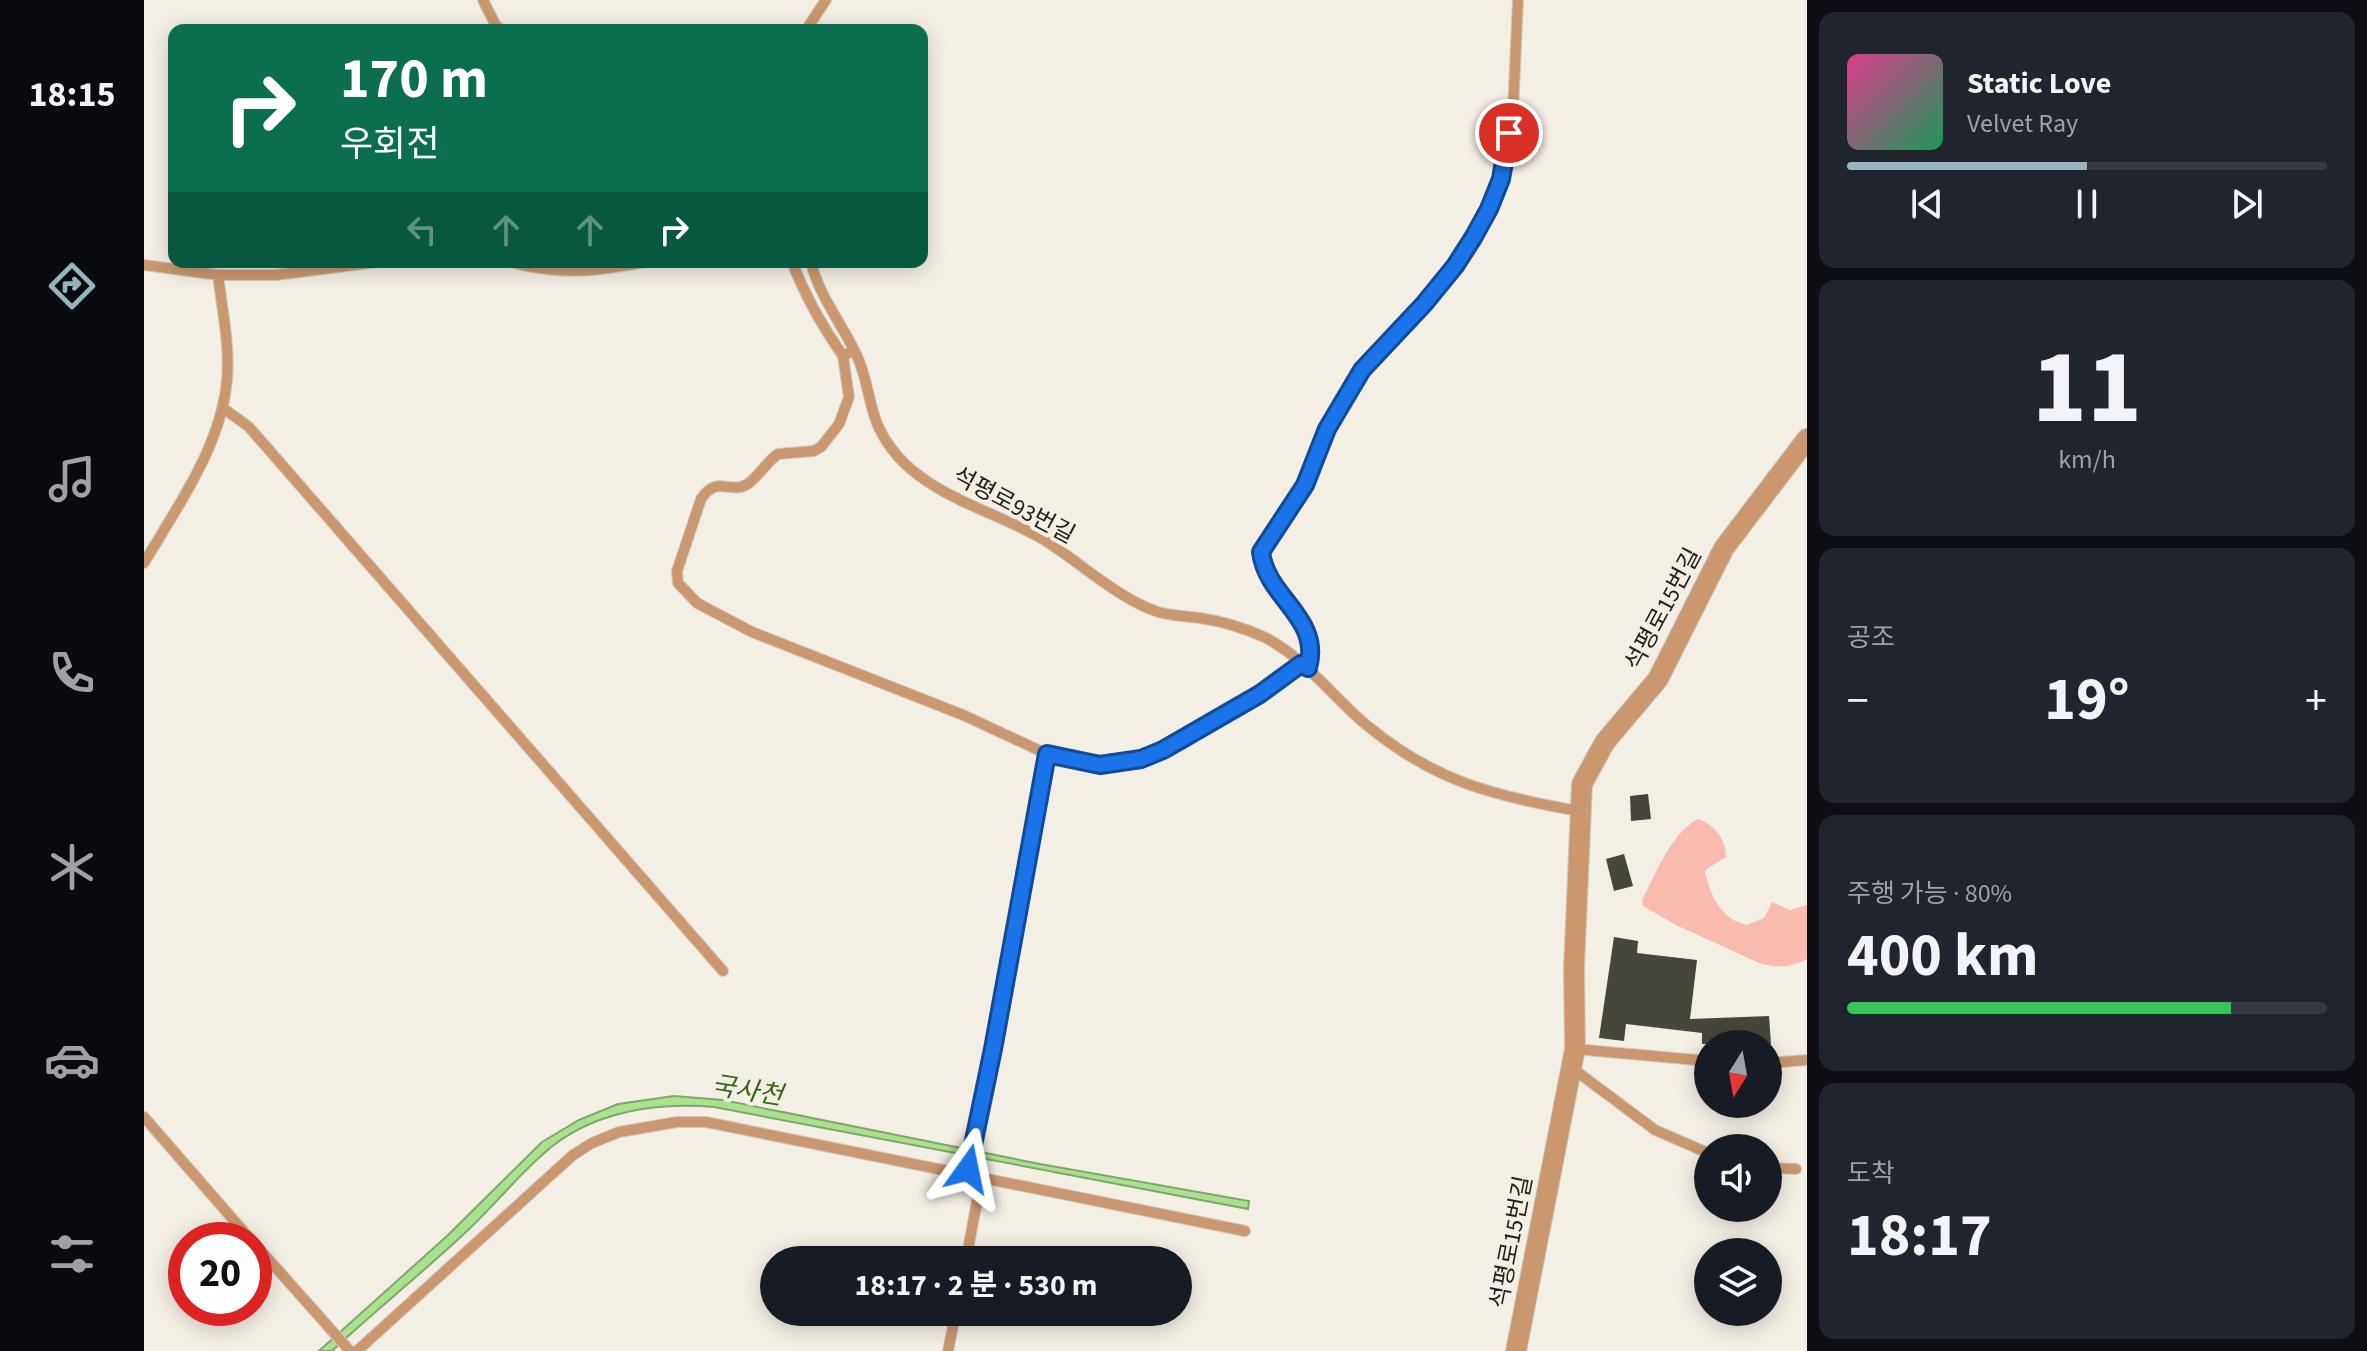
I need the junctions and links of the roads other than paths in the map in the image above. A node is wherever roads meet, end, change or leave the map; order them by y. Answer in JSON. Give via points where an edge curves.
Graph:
{"nodes":[{"id":1,"x":483,"y":0,"type":"edge"},
{"id":2,"x":826,"y":0,"type":"edge"},
{"id":3,"x":1518,"y":0,"type":"edge"},
{"id":4,"x":495,"y":24,"type":"edge"},
{"id":5,"x":810,"y":24,"type":"edge"},
{"id":6,"x":144,"y":265,"type":"edge"},
{"id":7,"x":331,"y":268,"type":"edge"},
{"id":8,"x":533,"y":268,"type":"edge"},
{"id":9,"x":612,"y":268,"type":"edge"},
{"id":10,"x":795,"y":268,"type":"edge"},
{"id":11,"x":813,"y":268,"type":"edge"},
{"id":12,"x":218,"y":275,"type":"junction"},
{"id":13,"x":855,"y":350,"type":"junction"},
{"id":14,"x":843,"y":356,"type":"junction"},
{"id":15,"x":223,"y":408,"type":"junction"},
{"id":16,"x":1807,"y":439,"type":"edge"},
{"id":17,"x":144,"y":563,"type":"edge"},
{"id":18,"x":1305,"y":666,"type":"junction"},
{"id":19,"x":1047,"y":754,"type":"junction"},
{"id":20,"x":1579,"y":811,"type":"junction"},
{"id":21,"x":723,"y":971,"type":"dead end"},
{"id":22,"x":1573,"y":1059,"type":"junction"},
{"id":23,"x":1807,"y":1060,"type":"edge"},
{"id":24,"x":1694,"y":1061,"type":"edge"},
{"id":25,"x":1782,"y":1062,"type":"edge"},
{"id":26,"x":144,"y":1117,"type":"edge"},
{"id":27,"x":1694,"y":1147,"type":"edge"},
{"id":28,"x":1782,"y":1168,"type":"edge"},
{"id":29,"x":1796,"y":1169,"type":"dead end"},
{"id":30,"x":967,"y":1173,"type":"junction"},
{"id":31,"x":981,"y":1180,"type":"junction"},
{"id":32,"x":235,"y":1222,"type":"edge"},
{"id":33,"x":1245,"y":1231,"type":"dead end"},
{"id":34,"x":969,"y":1246,"type":"edge"},
{"id":35,"x":272,"y":1264,"type":"edge"},
{"id":36,"x":953,"y":1326,"type":"edge"},
{"id":37,"x":352,"y":1351,"type":"edge"},
{"id":38,"x":948,"y":1351,"type":"edge"},
{"id":39,"x":1516,"y":1351,"type":"edge"}],
"edges":[{"from":1,"to":4,"type":"lane"},
{"from":2,"to":5,"type":"lane"},
{"from":3,"to":18,"type":"lane","via":[[1513,111],[1501,179],[1489,209],[1455,266],[1362,370],[1327,429],[1305,485],[1261,552],[1263,569],[1304,625],[1311,657]]},
{"from":6,"to":12,"type":"lane"},
{"from":7,"to":12,"type":"lane"},
{"from":8,"to":9,"type":"lane"},
{"from":10,"to":14,"type":"lane"},
{"from":11,"to":13,"type":"lane","name":"석평로93번길","via":[[826,303]]},
{"from":12,"to":15,"type":"lane","via":[[228,356]]},
{"from":13,"to":14,"type":"lane"},
{"from":13,"to":18,"type":"lane","name":"석평로93번길","via":[[880,429],[893,450],[929,482],[1033,533],[1136,602],[1265,638]]},
{"from":14,"to":19,"type":"lane","via":[[849,397],[830,436],[814,451],[778,454],[747,484],[707,490],[680,557],[678,583],[697,603],[752,632],[949,709]]},
{"from":15,"to":17,"type":"lane","via":[[203,458]]},
{"from":15,"to":21,"type":"lane","via":[[249,427]]},
{"from":16,"to":20,"type":"street","name":"석평로15번길","via":[[1724,548],[1658,679],[1593,760],[1582,784]]},
{"from":18,"to":19,"type":"lane","via":[[1141,759],[1100,765]]},
{"from":18,"to":20,"type":"lane","name":"석평로93번길","via":[[1362,722],[1447,776],[1500,796]]},
{"from":19,"to":30,"type":"lane"},
{"from":20,"to":22,"type":"street","name":"석평로15번길"},
{"from":22,"to":24,"type":"lane"},
{"from":22,"to":27,"type":"lane","via":[[1655,1130]]},
{"from":22,"to":39,"type":"street","name":"석평로15번길"},
{"from":23,"to":25,"type":"lane"},
{"from":26,"to":32,"type":"lane"},
{"from":28,"to":29,"type":"lane"},
{"from":30,"to":31,"type":"lane"},
{"from":30,"to":37,"type":"lane","via":[[728,1125],[677,1122],[619,1132],[592,1143],[553,1171]]},
{"from":31,"to":33,"type":"lane"},
{"from":31,"to":34,"type":"lane"},
{"from":35,"to":37,"type":"lane"},
{"from":36,"to":38,"type":"lane"}]}
